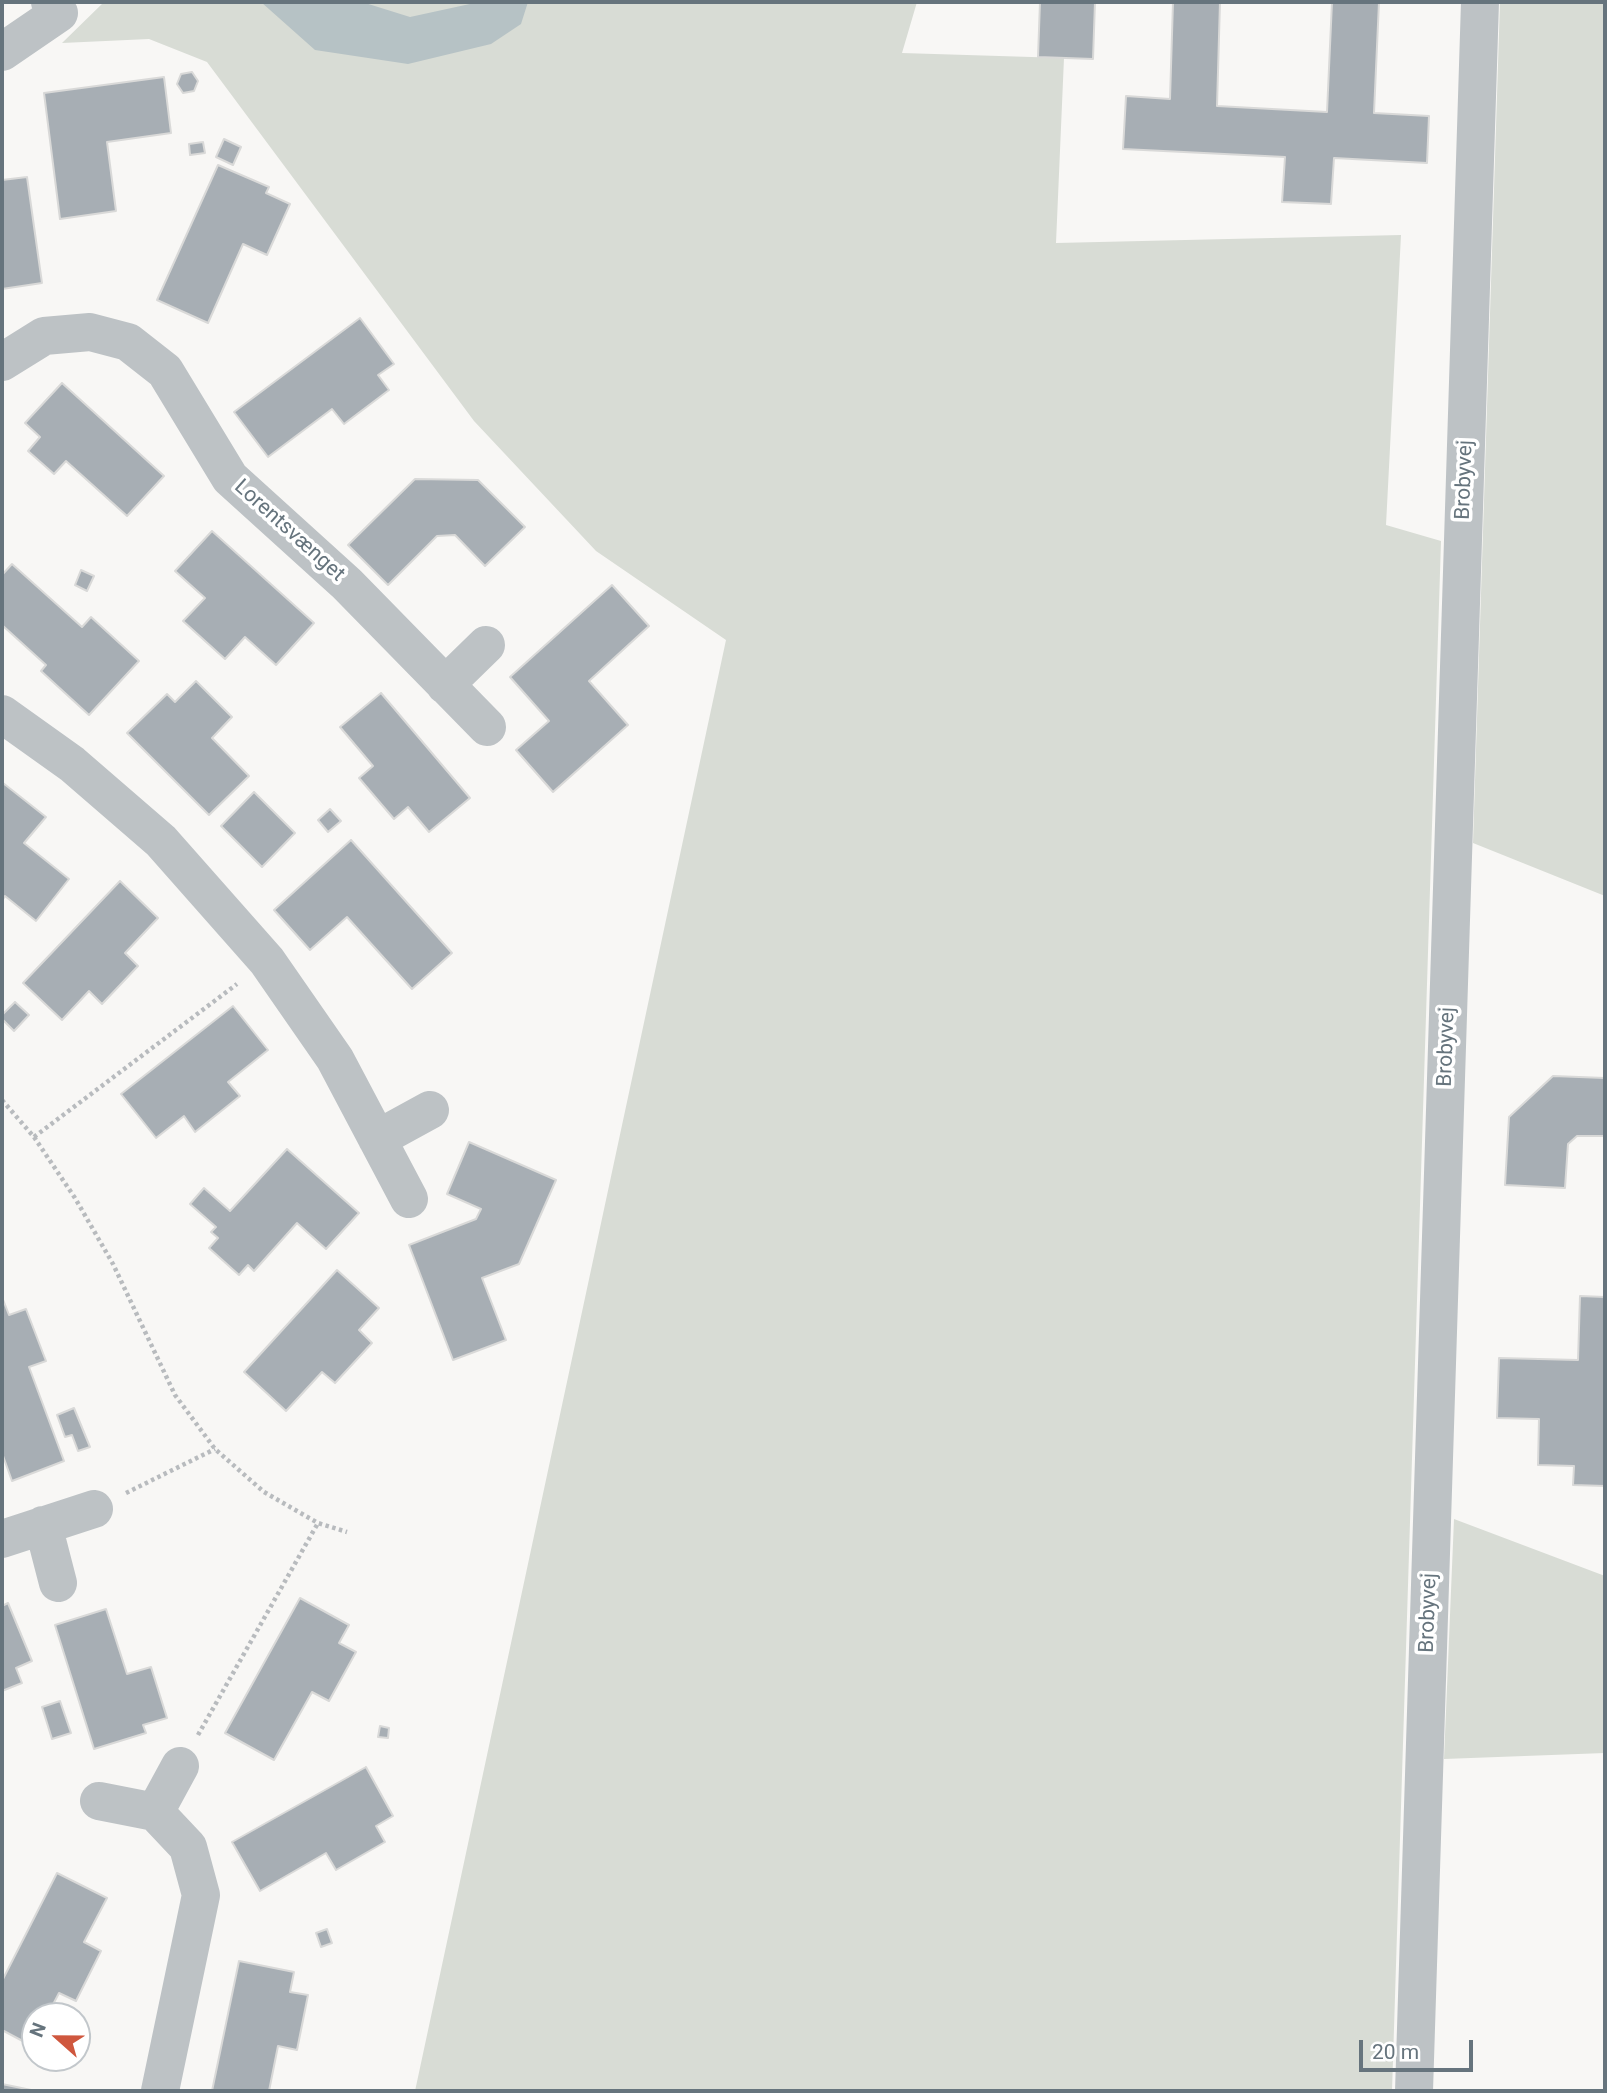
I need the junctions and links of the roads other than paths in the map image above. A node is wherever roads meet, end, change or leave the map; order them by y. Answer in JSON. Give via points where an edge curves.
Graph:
{"nodes":[{"id":1,"x":1480,"y":2,"type":"edge"},
{"id":2,"x":55,"y":7,"type":"edge"},
{"id":3,"x":2,"y":52,"type":"edge"},
{"id":4,"x":2,"y":362,"type":"edge"},
{"id":5,"x":486,"y":645,"type":"dead end"},
{"id":6,"x":446,"y":685,"type":"junction"},
{"id":7,"x":2,"y":714,"type":"edge"},
{"id":8,"x":487,"y":727,"type":"dead end"},
{"id":9,"x":430,"y":1110,"type":"dead end"},
{"id":10,"x":377,"y":1139,"type":"junction"},
{"id":11,"x":409,"y":1199,"type":"dead end"},
{"id":12,"x":94,"y":1509,"type":"road end"},
{"id":13,"x":43,"y":1525,"type":"junction"},
{"id":14,"x":2,"y":1539,"type":"edge"},
{"id":15,"x":58,"y":1583,"type":"dead end"},
{"id":16,"x":180,"y":1766,"type":"road end"},
{"id":17,"x":99,"y":1801,"type":"dead end"},
{"id":18,"x":155,"y":1812,"type":"junction"},
{"id":19,"x":160,"y":2091,"type":"edge"},
{"id":20,"x":1414,"y":2091,"type":"edge"}],
"edges":[{"from":1,"to":20,"type":"street","name":"Brobyvej"},
{"from":2,"to":3,"type":"street"},
{"from":4,"to":6,"type":"street","name":"Lorentsvænget","via":[[44,336],[90,332],[128,342],[165,371],[230,478],[347,584]]},
{"from":5,"to":6,"type":"street"},
{"from":6,"to":8,"type":"street","name":"Lorentsvænget"},
{"from":7,"to":10,"type":"street","via":[[72,764],[161,841],[267,961],[335,1059]]},
{"from":9,"to":10,"type":"street"},
{"from":10,"to":11,"type":"street"},
{"from":12,"to":13,"type":"street"},
{"from":13,"to":14,"type":"street"},
{"from":13,"to":15,"type":"street"},
{"from":16,"to":18,"type":"street"},
{"from":17,"to":18,"type":"street"},
{"from":18,"to":19,"type":"street","via":[[188,1847],[201,1895]]}]}
